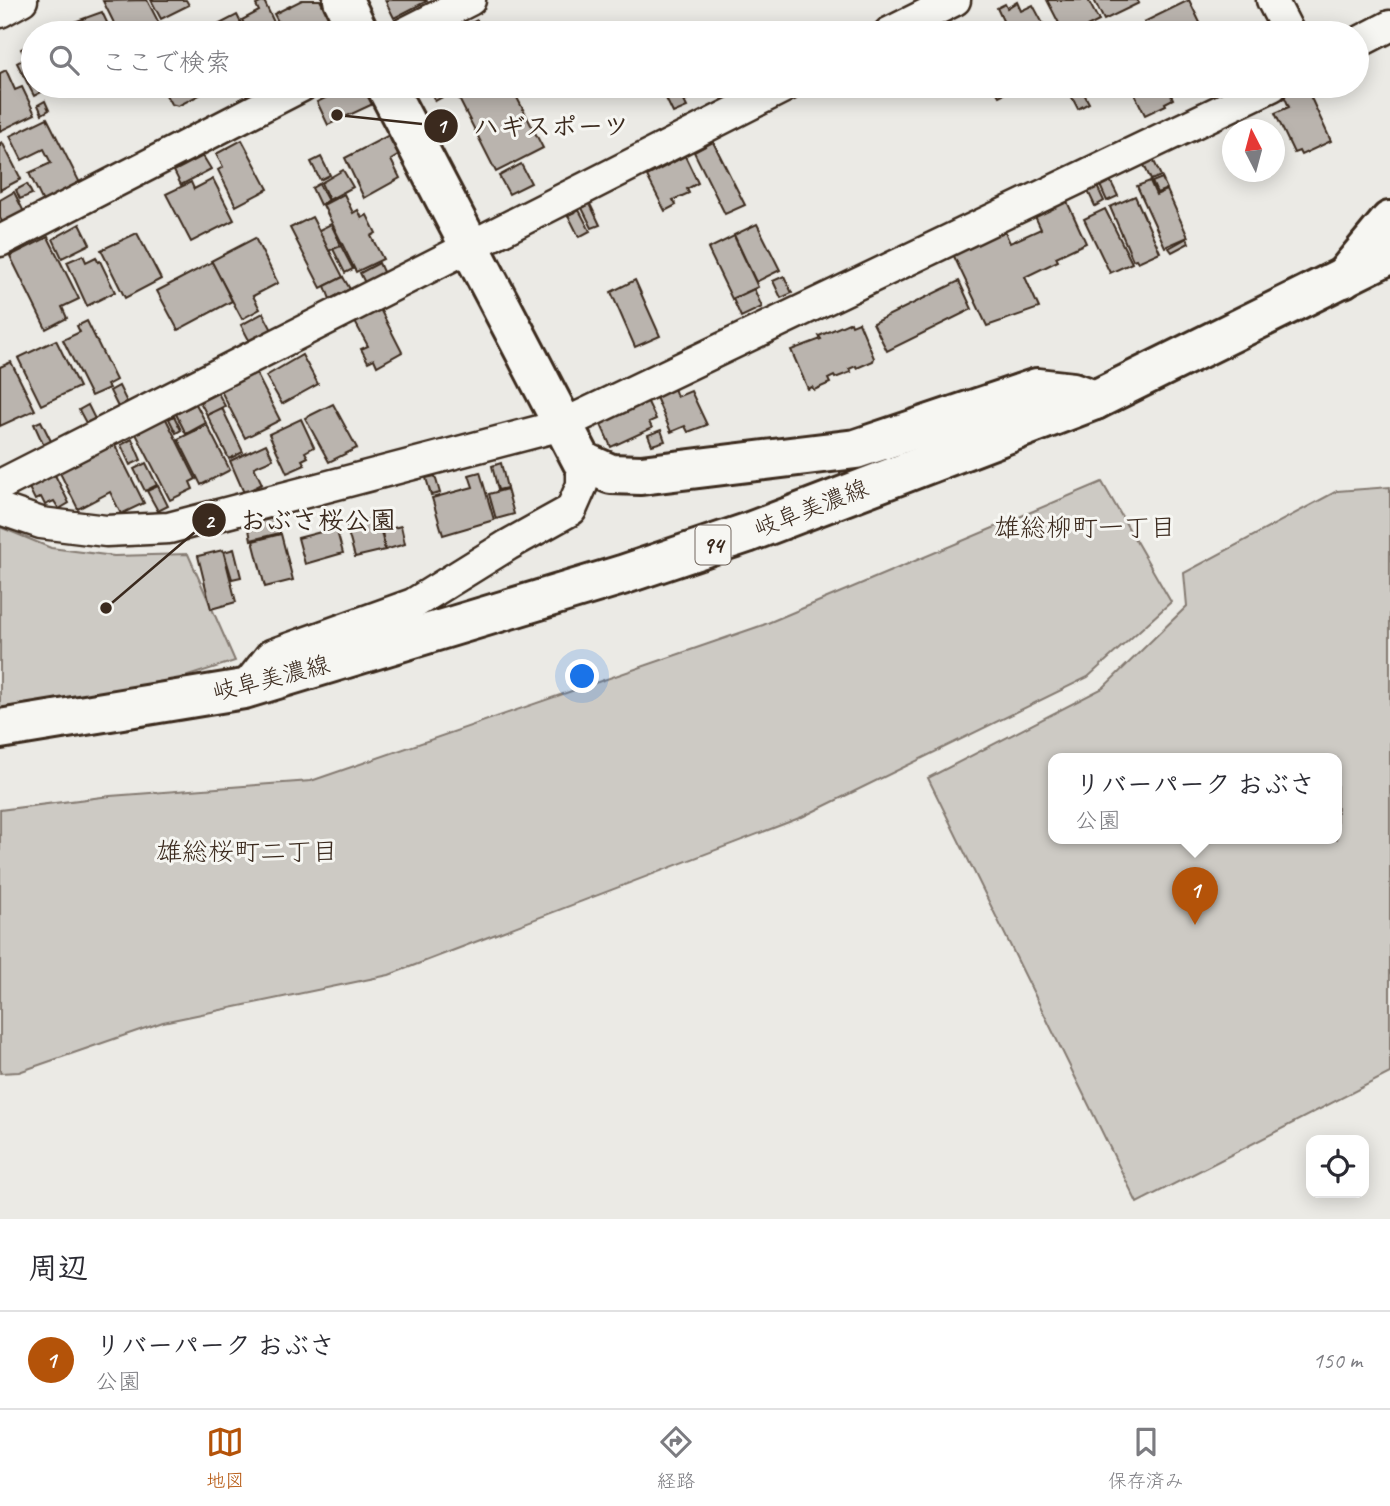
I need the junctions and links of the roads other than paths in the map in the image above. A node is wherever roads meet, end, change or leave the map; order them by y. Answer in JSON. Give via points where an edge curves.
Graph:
{"nodes":[{"id":1,"x":22,"y":0,"type":"edge"},
{"id":2,"x":343,"y":0,"type":"edge"},
{"id":3,"x":470,"y":0,"type":"edge"},
{"id":4,"x":955,"y":0,"type":"edge"},
{"id":5,"x":1272,"y":0,"type":"edge"},
{"id":6,"x":0,"y":12,"type":"edge"},
{"id":7,"x":353,"y":21,"type":"edge"},
{"id":8,"x":429,"y":21,"type":"edge"},
{"id":9,"x":913,"y":21,"type":"edge"},
{"id":10,"x":1283,"y":21,"type":"edge"},
{"id":11,"x":1390,"y":26,"type":"edge"},
{"id":12,"x":1369,"y":37,"type":"edge"},
{"id":13,"x":279,"y":98,"type":"edge"},
{"id":14,"x":392,"y":98,"type":"edge"},
{"id":15,"x":762,"y":98,"type":"edge"},
{"id":16,"x":1247,"y":98,"type":"edge"},
{"id":17,"x":1390,"y":221,"type":"edge"},
{"id":18,"x":0,"y":241,"type":"edge"},
{"id":19,"x":470,"y":246,"type":"junction"},
{"id":20,"x":1390,"y":254,"type":"edge"},
{"id":21,"x":1343,"y":278,"type":"junction"},
{"id":22,"x":1095,"y":400,"type":"junction"},
{"id":23,"x":562,"y":425,"type":"junction"},
{"id":24,"x":582,"y":461,"type":"junction"},
{"id":25,"x":0,"y":485,"type":"edge"},
{"id":26,"x":0,"y":509,"type":"edge"},
{"id":27,"x":244,"y":689,"type":"junction"},
{"id":28,"x":0,"y":729,"type":"edge"}],
"edges":[{"from":1,"to":6,"type":"street"},
{"from":2,"to":7,"type":"main road"},
{"from":3,"to":8,"type":"street"},
{"from":4,"to":9,"type":"street"},
{"from":5,"to":10,"type":"street"},
{"from":11,"to":12,"type":"street"},
{"from":13,"to":18,"type":"street"},
{"from":14,"to":19,"type":"main road"},
{"from":15,"to":19,"type":"street"},
{"from":16,"to":23,"type":"street"},
{"from":17,"to":21,"type":"main road"},
{"from":19,"to":23,"type":"main road"},
{"from":19,"to":25,"type":"street"},
{"from":20,"to":21,"type":"main road","name":"岐阜美濃線","number":"94"},
{"from":21,"to":22,"type":"main road","name":"岐阜美濃線","number":"94"},
{"from":22,"to":24,"type":"main road","via":[[1037,388],[856,449],[640,475],[611,474]]},
{"from":22,"to":27,"type":"main road","name":"岐阜美濃線","number":"94","via":[[747,533]]},
{"from":23,"to":24,"type":"main road"},
{"from":23,"to":26,"type":"street","via":[[169,528],[106,531],[41,523]]},
{"from":24,"to":27,"type":"street","via":[[582,485],[571,510],[413,604],[271,655]]},
{"from":27,"to":28,"type":"main road","name":"岐阜美濃線","number":"94"}]}
